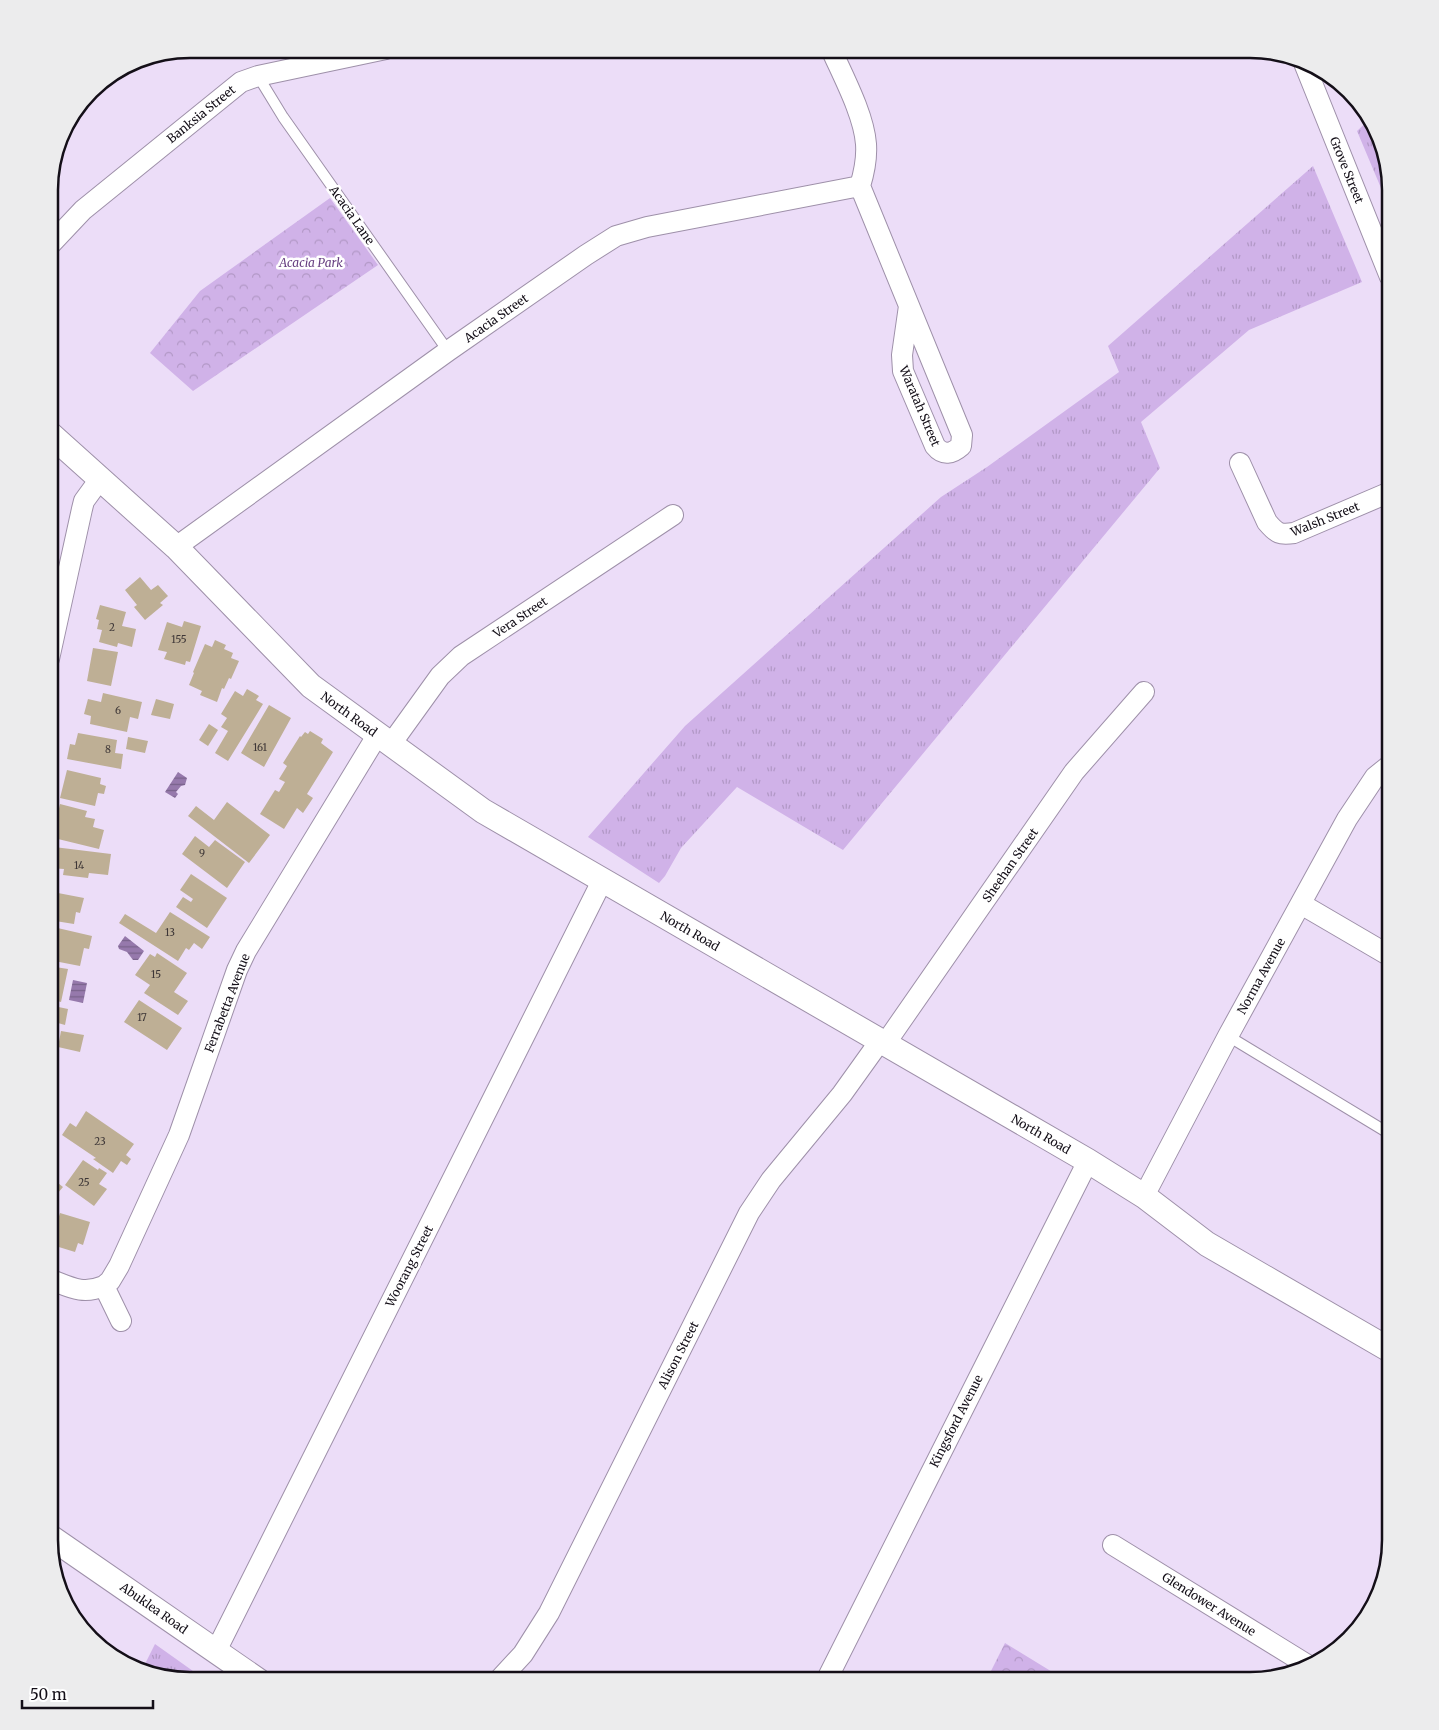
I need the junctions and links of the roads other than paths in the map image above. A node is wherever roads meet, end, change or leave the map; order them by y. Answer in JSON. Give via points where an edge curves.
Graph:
{"nodes":[{"id":1,"x":343,"y":58,"type":"edge"},
{"id":2,"x":835,"y":58,"type":"edge"},
{"id":3,"x":1307,"y":71,"type":"edge"},
{"id":4,"x":258,"y":76,"type":"junction"},
{"id":5,"x":860,"y":186,"type":"junction"},
{"id":6,"x":58,"y":237,"type":"edge"},
{"id":7,"x":1382,"y":254,"type":"edge"},
{"id":8,"x":909,"y":306,"type":"junction"},
{"id":9,"x":448,"y":352,"type":"junction"},
{"id":10,"x":58,"y":441,"type":"edge"},
{"id":11,"x":1240,"y":463,"type":"dead end"},
{"id":12,"x":100,"y":478,"type":"junction"},
{"id":13,"x":1382,"y":495,"type":"edge"},
{"id":14,"x":673,"y":516,"type":"dead end"},
{"id":15,"x":176,"y":547,"type":"junction"},
{"id":16,"x":58,"y":618,"type":"edge"},
{"id":17,"x":1144,"y":692,"type":"dead end"},
{"id":18,"x":384,"y":739,"type":"junction"},
{"id":19,"x":1382,"y":771,"type":"edge"},
{"id":20,"x":602,"y":880,"type":"junction"},
{"id":21,"x":1301,"y":904,"type":"junction"},
{"id":22,"x":1382,"y":951,"type":"edge"},
{"id":23,"x":1228,"y":1036,"type":"junction"},
{"id":24,"x":883,"y":1043,"type":"junction"},
{"id":25,"x":1382,"y":1129,"type":"edge"},
{"id":26,"x":1088,"y":1161,"type":"junction"},
{"id":27,"x":1144,"y":1196,"type":"junction"},
{"id":28,"x":58,"y":1282,"type":"edge"},
{"id":29,"x":104,"y":1286,"type":"junction"},
{"id":30,"x":121,"y":1321,"type":"dead end"},
{"id":31,"x":1382,"y":1345,"type":"edge"},
{"id":32,"x":58,"y":1542,"type":"edge"},
{"id":33,"x":1113,"y":1545,"type":"dead end"},
{"id":34,"x":216,"y":1652,"type":"junction"},
{"id":35,"x":1302,"y":1661,"type":"edge"},
{"id":36,"x":246,"y":1672,"type":"edge"},
{"id":37,"x":506,"y":1672,"type":"edge"},
{"id":38,"x":831,"y":1672,"type":"edge"}],
"edges":[{"from":1,"to":4,"type":"street","name":"Banksia Street"},
{"from":2,"to":5,"type":"street","via":[[862,122],[867,145]]},
{"from":3,"to":7,"type":"street","name":"Grove Street"},
{"from":4,"to":6,"type":"street","name":"Banksia Street","via":[[241,82],[223,96],[84,210]]},
{"from":4,"to":9,"type":"lane","name":"Acacia Lane"},
{"from":5,"to":8,"type":"street","name":"Waratah Street"},
{"from":5,"to":9,"type":"street","name":"Acacia Street","via":[[647,227],[616,236]]},
{"from":8,"to":8,"type":"street","name":"Waratah Street","via":[[903,370],[935,446],[940,451],[955,452],[961,446],[962,435]]},
{"from":9,"to":15,"type":"street","name":"Acacia Street"},
{"from":10,"to":12,"type":"street","name":"North Road"},
{"from":11,"to":13,"type":"street","name":"Walsh Street","via":[[1267,522],[1282,535]]},
{"from":12,"to":15,"type":"street","name":"North Road"},
{"from":12,"to":16,"type":"street","via":[[84,501]]},
{"from":14,"to":18,"type":"street","name":"Vera Street","via":[[461,656]]},
{"from":15,"to":18,"type":"street","name":"North Road","via":[[311,686]]},
{"from":17,"to":24,"type":"street","name":"Sheehan Street","via":[[1074,772]]},
{"from":18,"to":20,"type":"street","name":"North Road","via":[[483,811]]},
{"from":18,"to":29,"type":"street","name":"Ferrabetta Avenue","via":[[246,951],[179,1135],[119,1266]]},
{"from":19,"to":21,"type":"street","name":"Norma Avenue","via":[[1347,819]]},
{"from":20,"to":24,"type":"street","name":"North Road"},
{"from":20,"to":34,"type":"street","name":"Woorang Street"},
{"from":21,"to":22,"type":"street"},
{"from":21,"to":23,"type":"street","name":"Norma Avenue"},
{"from":23,"to":25,"type":"lane"},
{"from":23,"to":27,"type":"street","name":"Norma Avenue"},
{"from":24,"to":26,"type":"street","name":"North Road"},
{"from":24,"to":37,"type":"street","name":"Alison Street","via":[[771,1180],[749,1213],[549,1613],[523,1654]]},
{"from":26,"to":27,"type":"street","name":"North Road"},
{"from":26,"to":38,"type":"street","name":"Kingsford Avenue"},
{"from":27,"to":31,"type":"street","name":"North Road","via":[[1207,1244]]},
{"from":28,"to":29,"type":"street","via":[[88,1291]]},
{"from":29,"to":30,"type":"street"},
{"from":32,"to":34,"type":"street","name":"Abuklea Road"},
{"from":33,"to":35,"type":"street","name":"Glendower Avenue"},
{"from":34,"to":36,"type":"street","name":"Abuklea Road"}]}
